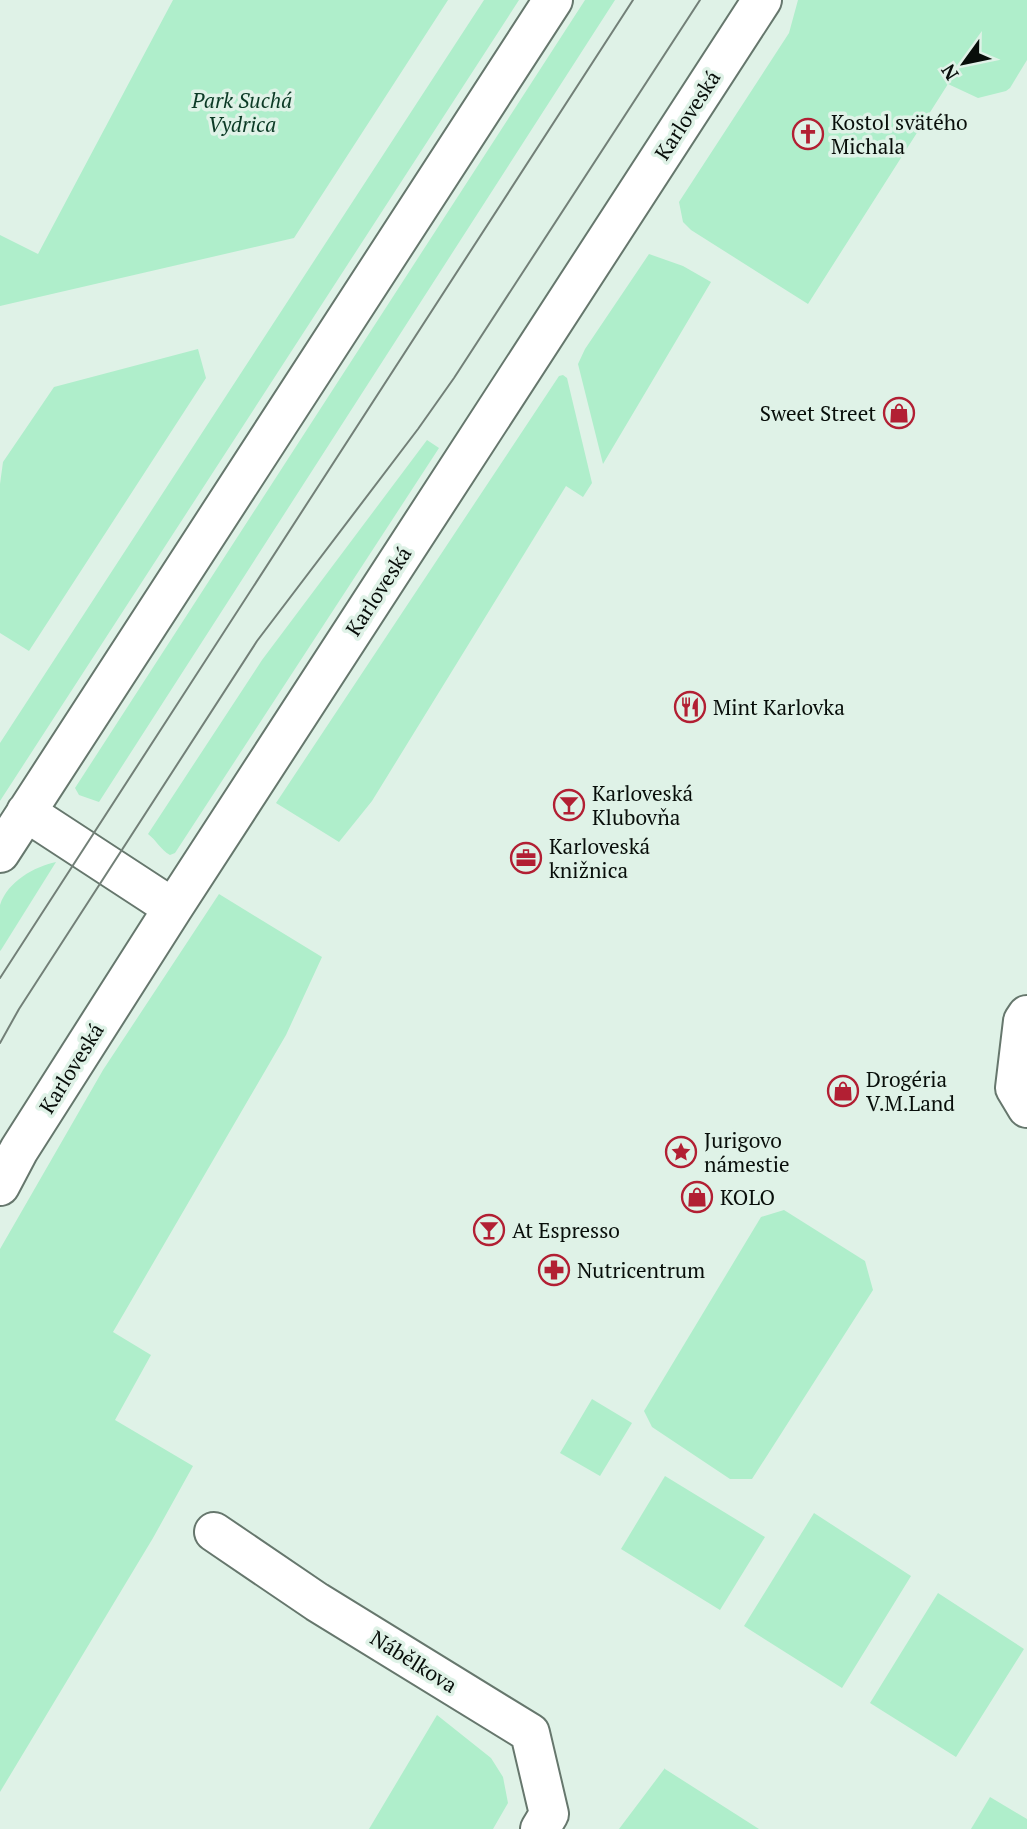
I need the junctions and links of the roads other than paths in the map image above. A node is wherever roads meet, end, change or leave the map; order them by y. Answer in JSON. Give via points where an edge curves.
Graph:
{"nodes":[{"id":1,"x":553,"y":0,"type":"edge"},
{"id":2,"x":762,"y":0,"type":"edge"},
{"id":3,"x":26,"y":812,"type":"junction"},
{"id":4,"x":0,"y":853,"type":"edge"},
{"id":5,"x":173,"y":908,"type":"junction"},
{"id":6,"x":1027,"y":1015,"type":"edge"},
{"id":7,"x":1027,"y":1108,"type":"edge"},
{"id":8,"x":0,"y":1186,"type":"edge"},
{"id":9,"x":214,"y":1532,"type":"dead end"},
{"id":10,"x":540,"y":1829,"type":"edge"}],
"edges":[{"from":1,"to":3,"type":"main road"},
{"from":2,"to":5,"type":"main road","name":"Karloveská"},
{"from":3,"to":4,"type":"main road"},
{"from":3,"to":5,"type":"main road"},
{"from":5,"to":8,"type":"main road","name":"Karloveská"},
{"from":6,"to":7,"type":"main road","via":[[1015,1088]]},
{"from":9,"to":10,"type":"main road","name":"Nábělkova","via":[[317,1602],[530,1733],[549,1814]]}]}
